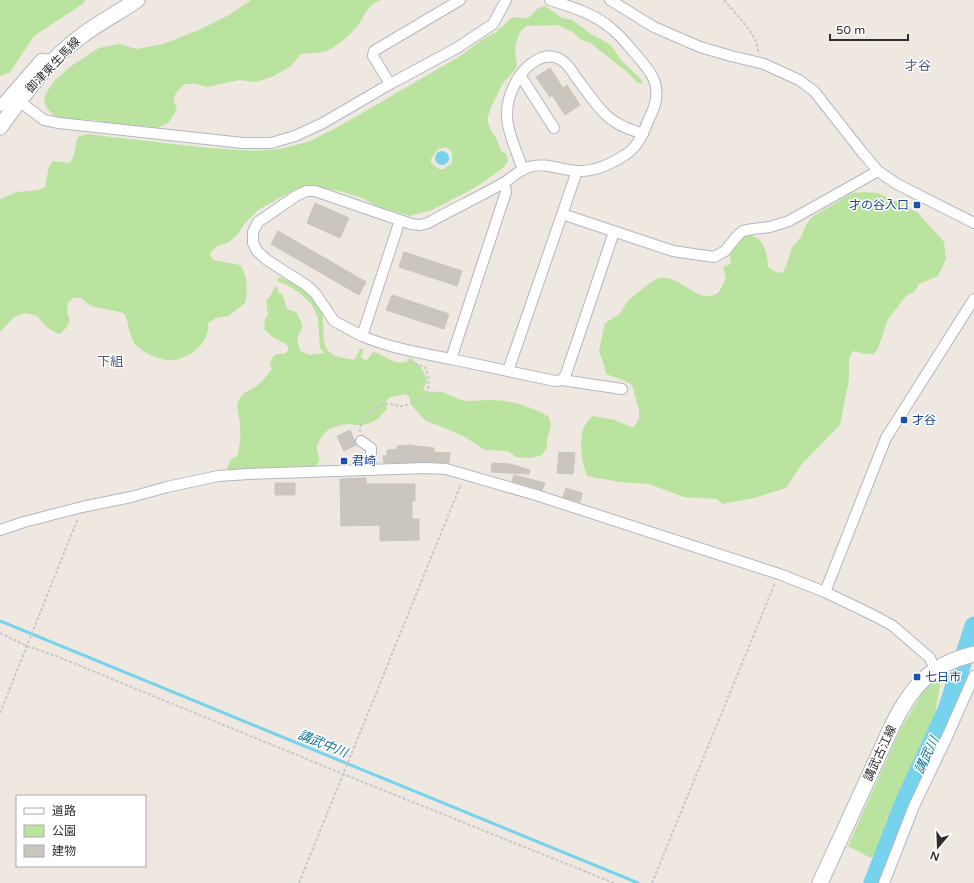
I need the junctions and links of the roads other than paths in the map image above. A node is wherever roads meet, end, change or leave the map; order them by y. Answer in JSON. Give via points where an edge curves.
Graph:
{"nodes":[{"id":1,"x":136,"y":0,"type":"edge"},
{"id":2,"x":460,"y":0,"type":"edge"},
{"id":3,"x":506,"y":0,"type":"edge"},
{"id":4,"x":550,"y":0,"type":"edge"},
{"id":5,"x":610,"y":0,"type":"edge"},
{"id":6,"x":568,"y":2,"type":"edge"},
{"id":7,"x":54,"y":60,"type":"junction"},
{"id":8,"x":520,"y":75,"type":"junction"},
{"id":9,"x":390,"y":84,"type":"junction"},
{"id":10,"x":19,"y":101,"type":"junction"},
{"id":11,"x":0,"y":106,"type":"edge"},
{"id":12,"x":0,"y":127,"type":"edge"},
{"id":13,"x":554,"y":128,"type":"dead end"},
{"id":14,"x":642,"y":134,"type":"junction"},
{"id":15,"x":523,"y":170,"type":"junction"},
{"id":16,"x":577,"y":171,"type":"junction"},
{"id":17,"x":878,"y":171,"type":"junction"},
{"id":18,"x":504,"y":182,"type":"junction"},
{"id":19,"x":562,"y":214,"type":"junction"},
{"id":20,"x":400,"y":220,"type":"junction"},
{"id":21,"x":974,"y":223,"type":"edge"},
{"id":22,"x":614,"y":232,"type":"junction"},
{"id":23,"x":974,"y":299,"type":"edge"},
{"id":24,"x":362,"y":336,"type":"junction"},
{"id":25,"x":451,"y":358,"type":"junction"},
{"id":26,"x":508,"y":371,"type":"junction"},
{"id":27,"x":562,"y":380,"type":"junction"},
{"id":28,"x":622,"y":389,"type":"dead end"},
{"id":29,"x":361,"y":441,"type":"road end"},
{"id":30,"x":371,"y":470,"type":"junction"},
{"id":31,"x":0,"y":530,"type":"edge"},
{"id":32,"x":825,"y":592,"type":"junction"},
{"id":33,"x":974,"y":654,"type":"edge"},
{"id":34,"x":941,"y":666,"type":"junction"},
{"id":35,"x":974,"y":676,"type":"edge"},
{"id":36,"x":820,"y":883,"type":"edge"},
{"id":37,"x":884,"y":883,"type":"edge"}],
"edges":[{"from":1,"to":7,"type":"main road","name":"御津東生馬線","via":[[78,38]]},
{"from":2,"to":9,"type":"street","via":[[374,51],[373,56]]},
{"from":3,"to":9,"type":"street","via":[[493,24],[457,48]]},
{"from":4,"to":6,"type":"street"},
{"from":5,"to":17,"type":"street","via":[[654,27],[700,47],[764,64],[799,80],[814,91]]},
{"from":6,"to":14,"type":"street","via":[[612,29],[652,76],[656,100]]},
{"from":7,"to":10,"type":"main road","name":"御津東生馬線"},
{"from":7,"to":11,"type":"street","via":[[41,59]]},
{"from":8,"to":13,"type":"street"},
{"from":8,"to":14,"type":"street","via":[[531,63],[541,58],[562,60],[605,114],[619,125]]},
{"from":8,"to":15,"type":"street","via":[[510,94],[506,113]]},
{"from":9,"to":10,"type":"street","via":[[323,123],[295,136],[271,143],[244,143],[59,123],[44,120]]},
{"from":10,"to":12,"type":"main road","name":"御津東生馬線"},
{"from":14,"to":16,"type":"street","via":[[633,150],[617,160],[601,167]]},
{"from":15,"to":16,"type":"street","via":[[539,165]]},
{"from":15,"to":18,"type":"street"},
{"from":16,"to":19,"type":"street"},
{"from":17,"to":21,"type":"street","via":[[897,184]]},
{"from":17,"to":22,"type":"street","via":[[789,221],[743,231],[725,251],[714,257],[673,251]]},
{"from":18,"to":20,"type":"street","via":[[428,223],[420,225]]},
{"from":18,"to":25,"type":"street","via":[[506,192]]},
{"from":19,"to":22,"type":"street"},
{"from":19,"to":26,"type":"street"},
{"from":20,"to":24,"type":"street"},
{"from":20,"to":24,"type":"street","via":[[315,191],[306,191],[258,222],[253,232],[253,243],[257,251],[315,293],[334,321]]},
{"from":22,"to":27,"type":"street"},
{"from":23,"to":32,"type":"street","via":[[886,438]]},
{"from":24,"to":25,"type":"street","via":[[404,350]]},
{"from":25,"to":26,"type":"street"},
{"from":26,"to":27,"type":"street","via":[[555,381]]},
{"from":27,"to":28,"type":"street"},
{"from":29,"to":30,"type":"street","via":[[371,448]]},
{"from":30,"to":31,"type":"street","via":[[218,476],[82,507]]},
{"from":30,"to":32,"type":"street","via":[[446,469],[536,495],[779,574]]},
{"from":32,"to":34,"type":"street","via":[[893,626]]},
{"from":33,"to":34,"type":"main road","name":"講武古江線"},
{"from":34,"to":36,"type":"main road","name":"講武古江線","via":[[918,685],[900,710]]},
{"from":35,"to":37,"type":"street","via":[[914,806]]}]}
